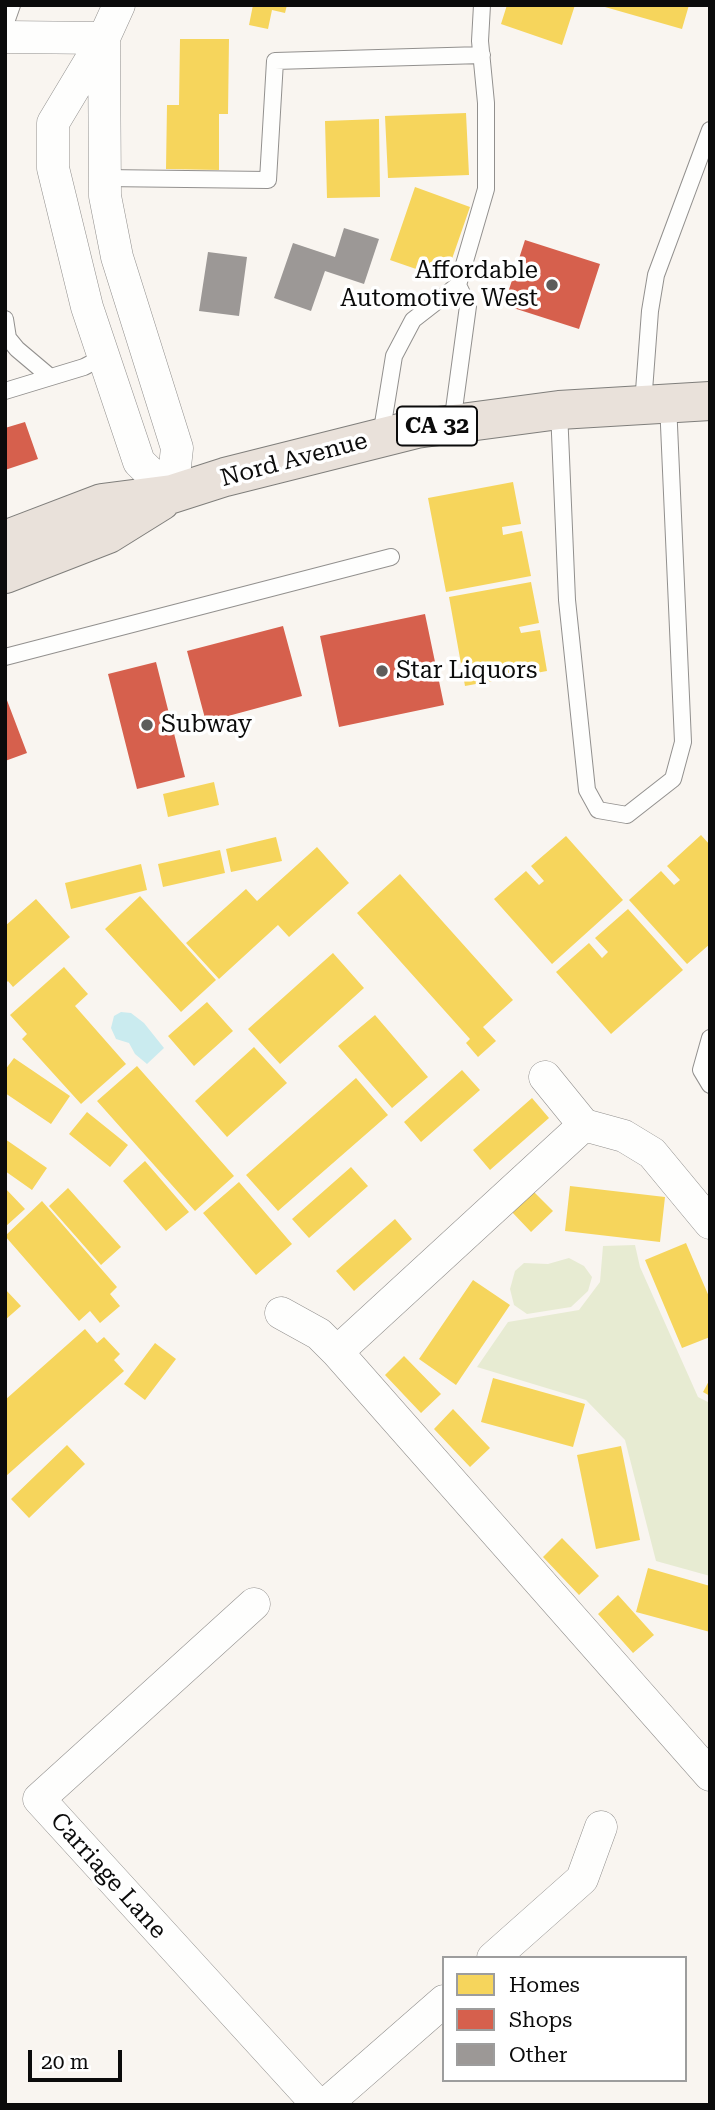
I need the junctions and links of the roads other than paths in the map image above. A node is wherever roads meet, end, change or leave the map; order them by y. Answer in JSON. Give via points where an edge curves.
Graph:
{"nodes":[{"id":1,"x":12,"y":5,"type":"edge"},
{"id":2,"x":119,"y":5,"type":"edge"},
{"id":3,"x":482,"y":5,"type":"edge"},
{"id":4,"x":5,"y":25,"type":"edge"},
{"id":5,"x":5,"y":37,"type":"edge"},
{"id":6,"x":104,"y":38,"type":"junction"},
{"id":7,"x":482,"y":55,"type":"junction"},
{"id":8,"x":710,"y":130,"type":"edge"},
{"id":9,"x":104,"y":178,"type":"junction"},
{"id":10,"x":458,"y":285,"type":"junction"},
{"id":11,"x":5,"y":319,"type":"edge"},
{"id":12,"x":103,"y":357,"type":"junction"},
{"id":13,"x":49,"y":376,"type":"junction"},
{"id":14,"x":5,"y":391,"type":"edge"},
{"id":15,"x":710,"y":401,"type":"edge"},
{"id":16,"x":656,"y":403,"type":"junction"},
{"id":17,"x":559,"y":410,"type":"junction"},
{"id":18,"x":452,"y":424,"type":"junction"},
{"id":19,"x":380,"y":438,"type":"junction"},
{"id":20,"x":172,"y":494,"type":"junction"},
{"id":21,"x":5,"y":540,"type":"edge"},
{"id":22,"x":391,"y":557,"type":"dead end"},
{"id":23,"x":5,"y":574,"type":"edge"},
{"id":24,"x":5,"y":657,"type":"edge"},
{"id":25,"x":710,"y":1038,"type":"edge"},
{"id":26,"x":545,"y":1077,"type":"dead end"},
{"id":27,"x":710,"y":1085,"type":"edge"},
{"id":28,"x":584,"y":1125,"type":"junction"},
{"id":29,"x":710,"y":1223,"type":"edge"},
{"id":30,"x":281,"y":1313,"type":"dead end"},
{"id":31,"x":337,"y":1352,"type":"junction"},
{"id":32,"x":254,"y":1604,"type":"dead end"},
{"id":33,"x":710,"y":1775,"type":"edge"},
{"id":34,"x":601,"y":1827,"type":"dead end"},
{"id":35,"x":495,"y":1956,"type":"edge"},
{"id":36,"x":442,"y":2003,"type":"edge"},
{"id":37,"x":317,"y":2105,"type":"edge"},
{"id":38,"x":325,"y":2105,"type":"edge"}],
"edges":[{"from":1,"to":4,"type":"lane"},
{"from":2,"to":6,"type":"street"},
{"from":3,"to":7,"type":"lane"},
{"from":5,"to":6,"type":"street"},
{"from":6,"to":9,"type":"street"},
{"from":6,"to":12,"type":"street","via":[[53,123],[53,168]]},
{"from":7,"to":9,"type":"lane","via":[[275,61],[268,180]]},
{"from":7,"to":10,"type":"lane","via":[[486,189]]},
{"from":8,"to":16,"type":"lane","via":[[656,275],[650,311]]},
{"from":9,"to":20,"type":"street","via":[[117,257],[177,448]]},
{"from":10,"to":18,"type":"lane","via":[[468,306]]},
{"from":10,"to":19,"type":"lane","via":[[413,320],[400,344]]},
{"from":11,"to":13,"type":"lane","via":[[8,338]]},
{"from":12,"to":13,"type":"lane"},
{"from":12,"to":20,"type":"street","via":[[139,461]]},
{"from":13,"to":14,"type":"lane"},
{"from":15,"to":16,"type":"main road","name":"Nord Avenue","number":"CA 32"},
{"from":16,"to":17,"type":"main road","name":"Nord Avenue","number":"CA 32"},
{"from":16,"to":17,"type":"lane","via":[[683,742],[673,779],[627,815],[598,810],[587,790],[567,600]]},
{"from":17,"to":18,"type":"main road","name":"Nord Avenue","number":"CA 32"},
{"from":18,"to":19,"type":"main road","name":"Nord Avenue","number":"CA 32"},
{"from":19,"to":20,"type":"main road","name":"Nord Avenue","number":"CA 32"},
{"from":20,"to":21,"type":"main road","name":"Nord Avenue","number":"CA 32","via":[[102,503]]},
{"from":20,"to":23,"type":"main road","name":"Nord Avenue","number":"CA 32","via":[[108,534]]},
{"from":22,"to":24,"type":"lane"},
{"from":25,"to":27,"type":"lane","via":[[701,1070]]},
{"from":26,"to":28,"type":"street"},
{"from":28,"to":29,"type":"street","via":[[624,1136],[652,1153]]},
{"from":28,"to":31,"type":"street"},
{"from":30,"to":31,"type":"street","via":[[319,1334]]},
{"from":31,"to":33,"type":"street"},
{"from":32,"to":37,"type":"street","name":"Carriage Lane","via":[[38,1799]]},
{"from":34,"to":35,"type":"street","via":[[582,1879]]},
{"from":36,"to":38,"type":"street"}]}
